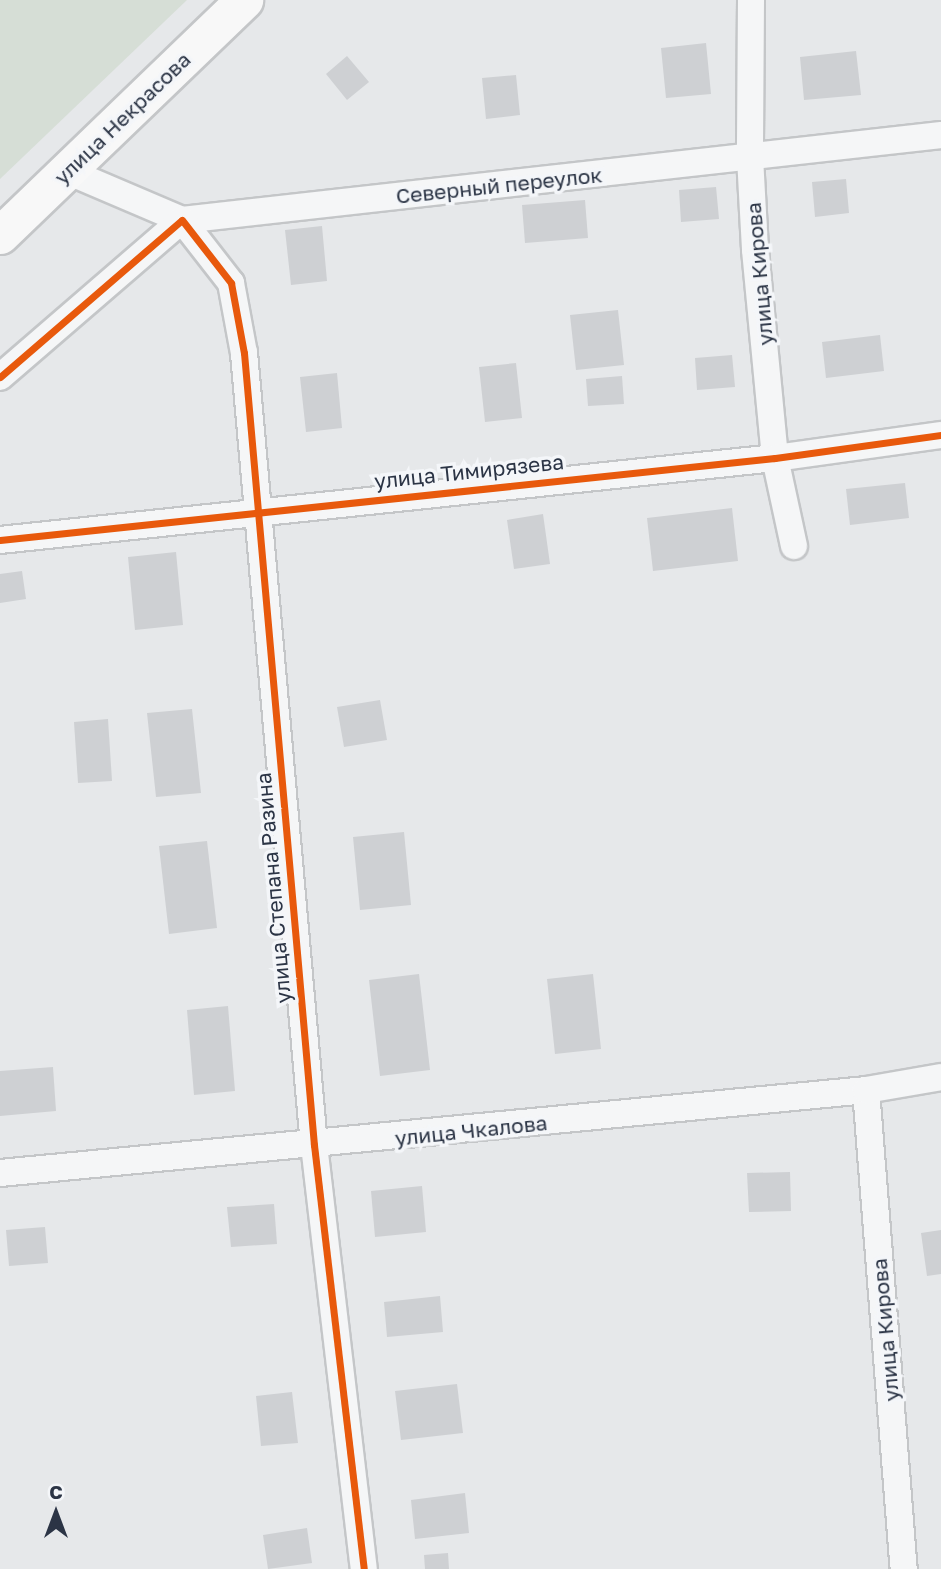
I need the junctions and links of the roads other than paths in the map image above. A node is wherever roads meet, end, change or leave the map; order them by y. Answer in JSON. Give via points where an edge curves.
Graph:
{"nodes":[{"id":1,"x":244,"y":0,"type":"edge"},
{"id":2,"x":751,"y":0,"type":"edge"},
{"id":3,"x":941,"y":135,"type":"edge"},
{"id":4,"x":750,"y":157,"type":"junction"},
{"id":5,"x":67,"y":171,"type":"junction"},
{"id":6,"x":182,"y":220,"type":"junction"},
{"id":7,"x":0,"y":235,"type":"edge"},
{"id":8,"x":0,"y":377,"type":"edge"},
{"id":9,"x":941,"y":435,"type":"edge"},
{"id":10,"x":775,"y":458,"type":"junction"},
{"id":11,"x":258,"y":509,"type":"junction"},
{"id":12,"x":0,"y":540,"type":"edge"},
{"id":13,"x":794,"y":546,"type":"dead end"},
{"id":14,"x":941,"y":1077,"type":"edge"},
{"id":15,"x":866,"y":1090,"type":"junction"},
{"id":16,"x":314,"y":1145,"type":"junction"},
{"id":17,"x":0,"y":1173,"type":"edge"},
{"id":18,"x":364,"y":1569,"type":"edge"},
{"id":19,"x":904,"y":1569,"type":"edge"}],
"edges":[{"from":1,"to":5,"type":"street","name":"улица Некрасова"},
{"from":2,"to":4,"type":"street","name":"улица Кирова"},
{"from":3,"to":4,"type":"street","name":"Северный переулок"},
{"from":4,"to":6,"type":"street","name":"Северный переулок"},
{"from":4,"to":10,"type":"street","name":"улица Кирова"},
{"from":5,"to":6,"type":"street","name":"Северный переулок"},
{"from":5,"to":7,"type":"street","name":"улица Некрасова"},
{"from":6,"to":8,"type":"street"},
{"from":6,"to":11,"type":"street","name":"улица Степана Разина","via":[[231,283],[244,353]]},
{"from":9,"to":10,"type":"street","name":"улица Тимирязева"},
{"from":10,"to":11,"type":"street","name":"улица Тимирязева"},
{"from":10,"to":13,"type":"street","name":"улица Кирова"},
{"from":11,"to":12,"type":"street","name":"улица Тимирязева"},
{"from":11,"to":16,"type":"street","name":"улица Степана Разина"},
{"from":14,"to":15,"type":"street","name":"улица Чкалова"},
{"from":15,"to":16,"type":"street","name":"улица Чкалова"},
{"from":15,"to":19,"type":"street","name":"улица Кирова"},
{"from":16,"to":17,"type":"street","name":"улица Чкалова"},
{"from":16,"to":18,"type":"street","name":"улица Степана Разина"}]}
